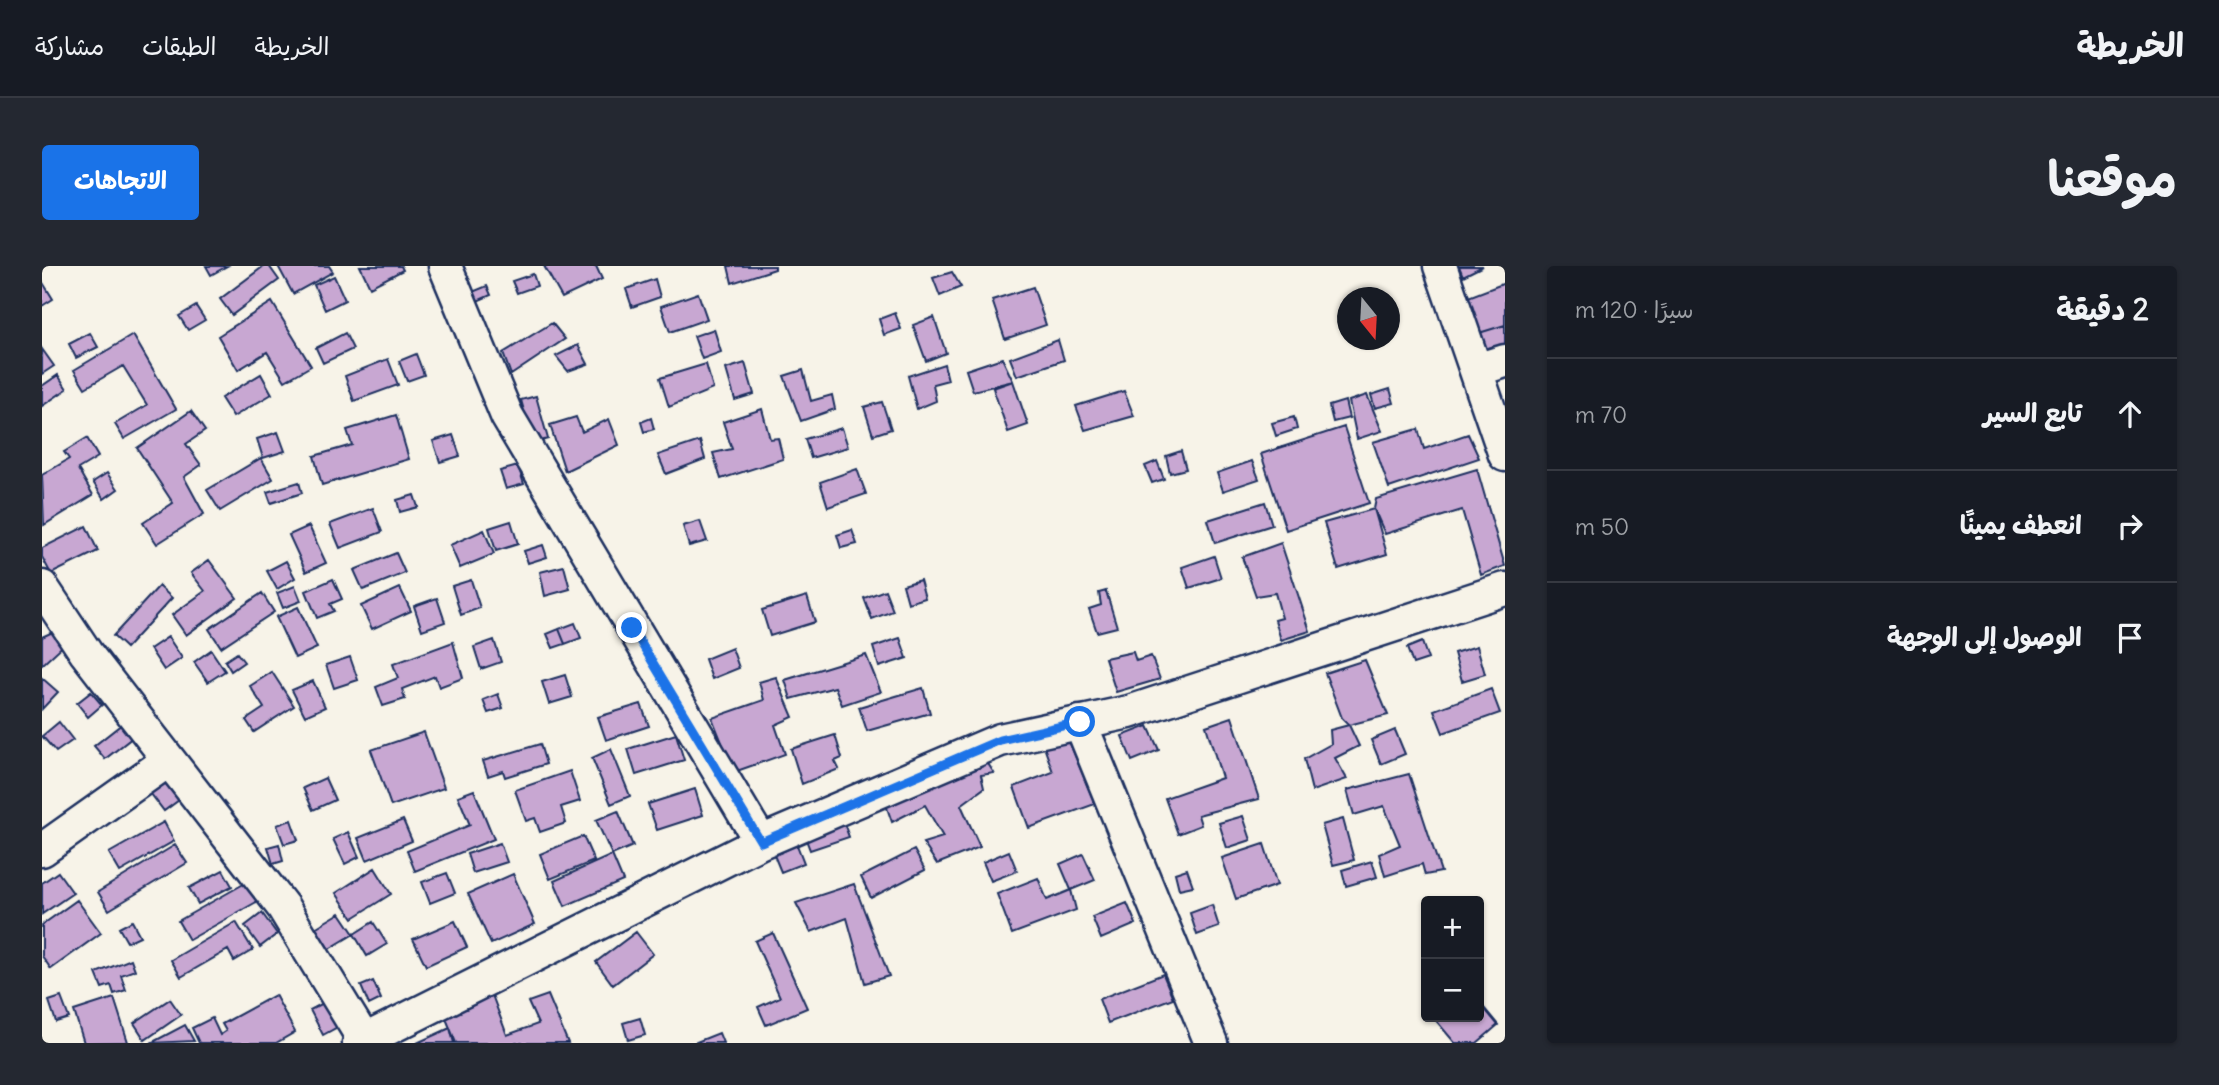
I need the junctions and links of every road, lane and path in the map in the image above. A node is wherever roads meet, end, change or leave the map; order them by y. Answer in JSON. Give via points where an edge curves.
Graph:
{"nodes":[{"id":1,"x":444,"y":266,"type":"edge"},
{"id":2,"x":1440,"y":266,"type":"edge"},
{"id":3,"x":1490,"y":366,"type":"edge"},
{"id":4,"x":1505,"y":455,"type":"edge"},
{"id":5,"x":42,"y":587,"type":"edge"},
{"id":6,"x":1505,"y":589,"type":"edge"},
{"id":7,"x":1080,"y":722,"type":"junction"},
{"id":8,"x":169,"y":760,"type":"junction"},
{"id":9,"x":761,"y":842,"type":"junction"},
{"id":10,"x":42,"y":850,"type":"edge"},
{"id":11,"x":361,"y":1042,"type":"edge"},
{"id":12,"x":1211,"y":1043,"type":"edge"}],
"edges":[{"from":1,"to":9,"type":"street","via":[[507,416]]},
{"from":2,"to":3,"type":"street"},
{"from":3,"to":4,"type":"street"},
{"from":5,"to":8,"type":"street","via":[[86,653]]},
{"from":6,"to":7,"type":"street","via":[[1129,712]]},
{"from":7,"to":9,"type":"street","via":[[1000,740]]},
{"from":7,"to":12,"type":"street"},
{"from":8,"to":10,"type":"street"},
{"from":8,"to":11,"type":"street","via":[[283,907]]},
{"from":9,"to":11,"type":"street"}]}
